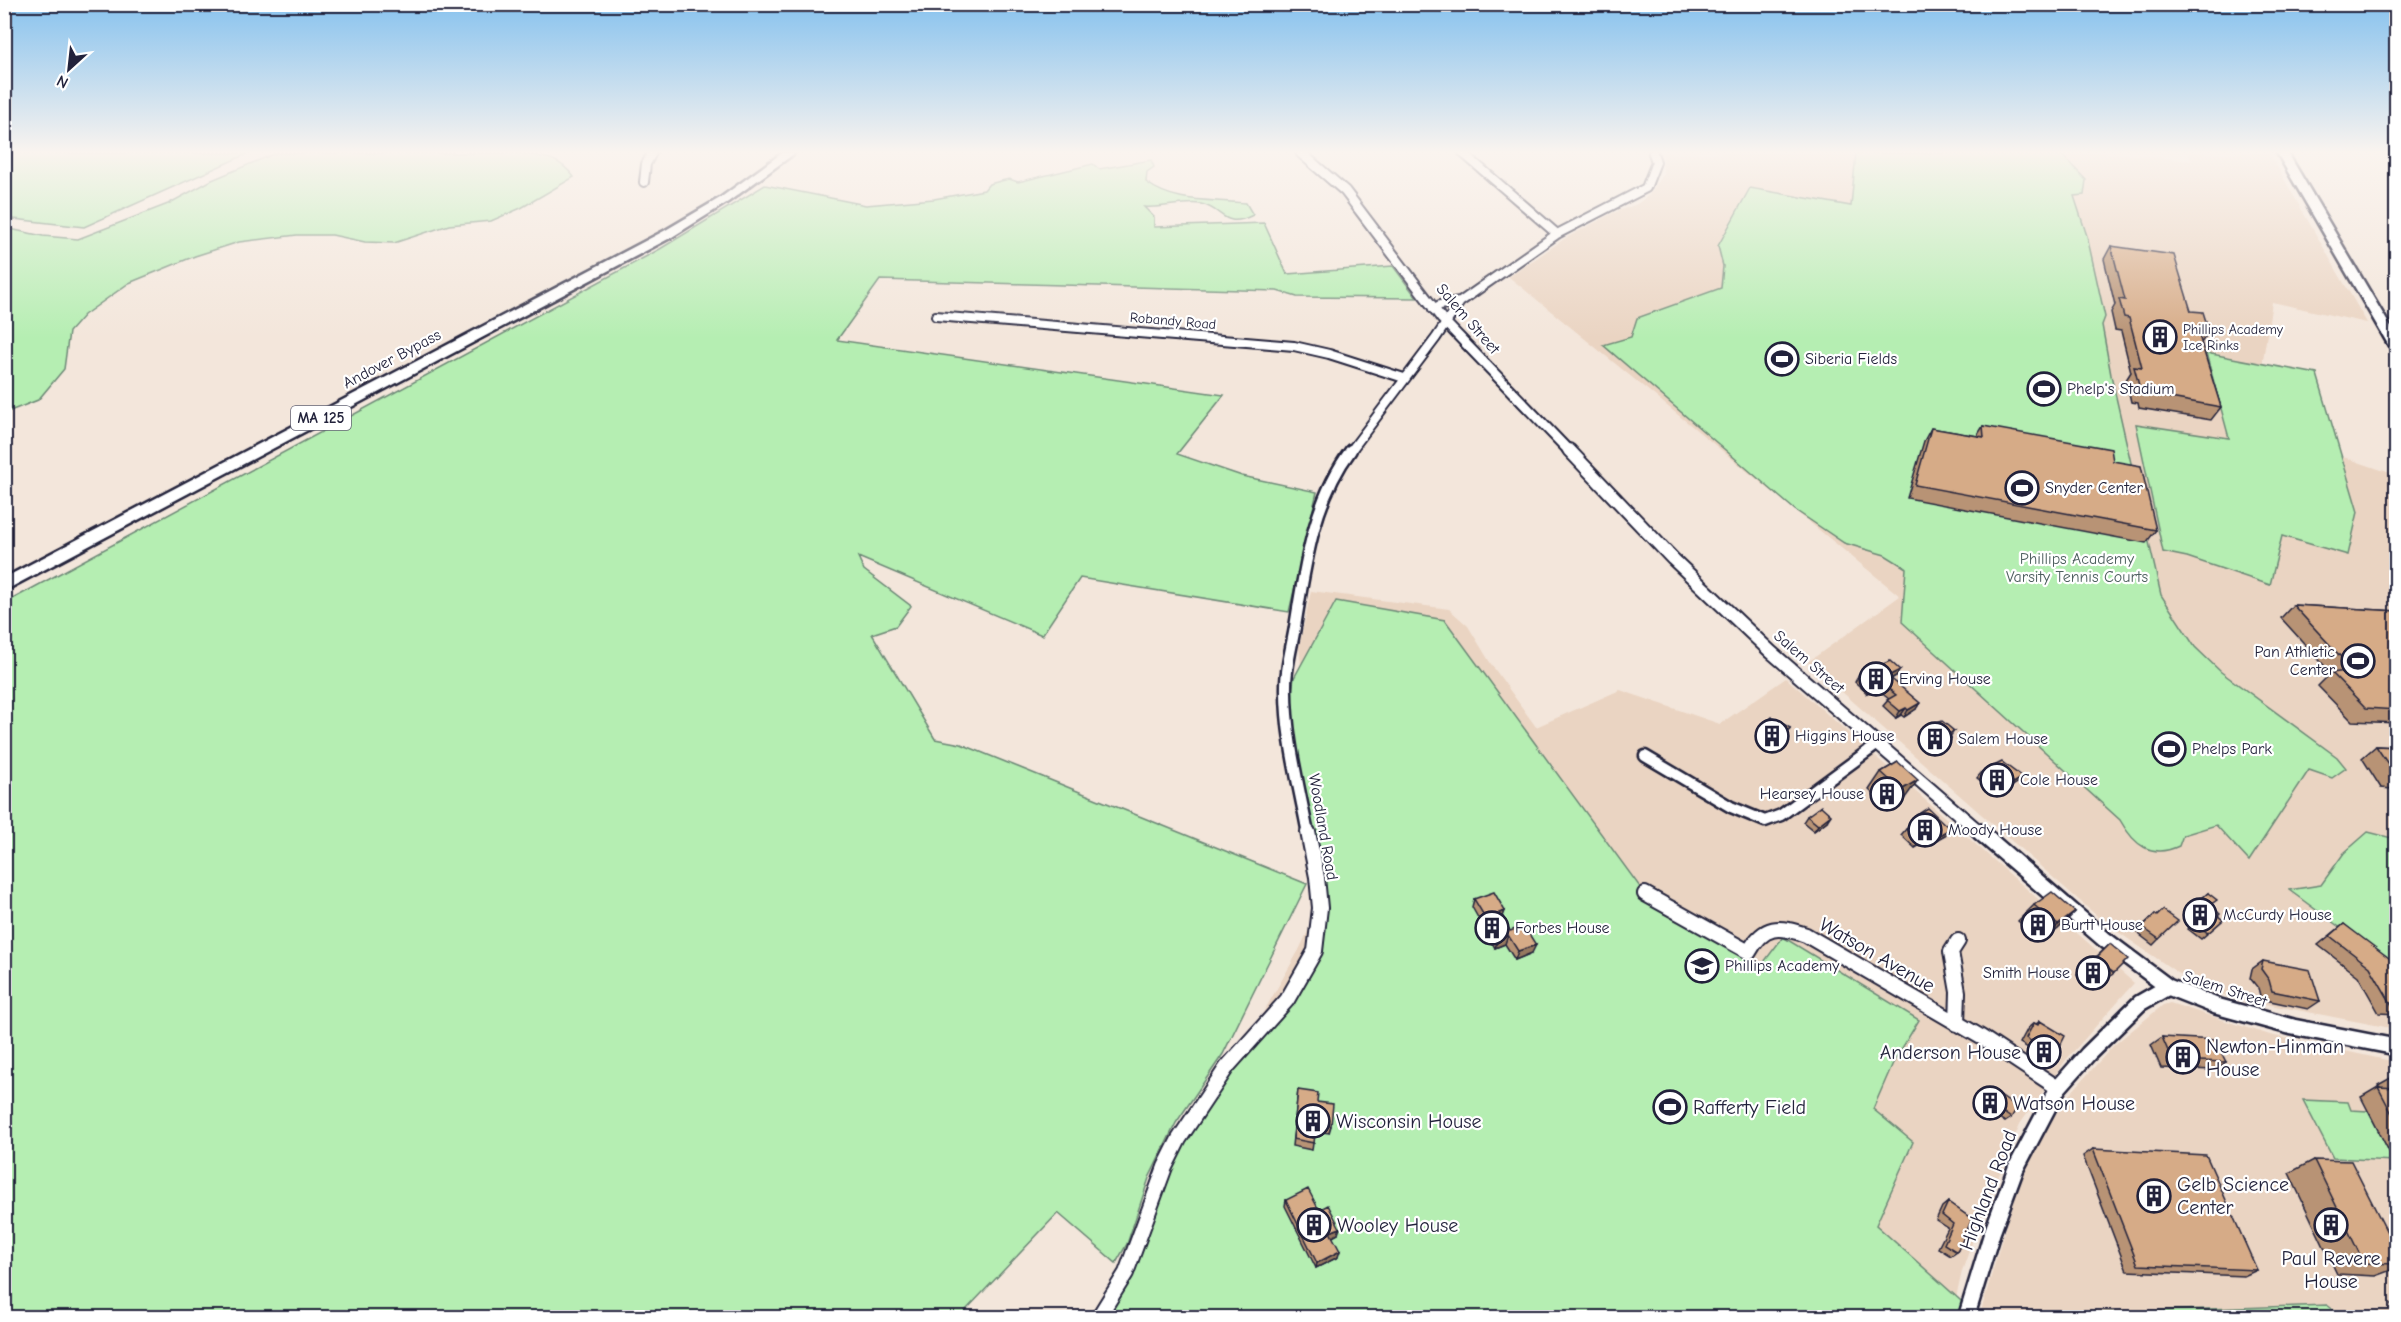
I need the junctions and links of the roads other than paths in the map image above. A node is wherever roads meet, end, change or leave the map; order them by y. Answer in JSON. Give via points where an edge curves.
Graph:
{"nodes":[{"id":1,"x":700,"y":215,"type":"edge"},
{"id":2,"x":1364,"y":215,"type":"edge"},
{"id":3,"x":1535,"y":215,"type":"edge"},
{"id":4,"x":1596,"y":215,"type":"edge"},
{"id":5,"x":2319,"y":215,"type":"edge"},
{"id":6,"x":1557,"y":234,"type":"junction"},
{"id":7,"x":1460,"y":302,"type":"junction"},
{"id":8,"x":1433,"y":309,"type":"junction"},
{"id":9,"x":936,"y":316,"type":"dead end"},
{"id":10,"x":1445,"y":322,"type":"junction"},
{"id":11,"x":2397,"y":345,"type":"edge"},
{"id":12,"x":1404,"y":378,"type":"junction"},
{"id":13,"x":4,"y":585,"type":"edge"},
{"id":14,"x":1879,"y":743,"type":"junction"},
{"id":15,"x":1645,"y":756,"type":"dead end"},
{"id":16,"x":1645,"y":894,"type":"dead end"},
{"id":17,"x":1958,"y":941,"type":"dead end"},
{"id":18,"x":2168,"y":987,"type":"junction"},
{"id":19,"x":1958,"y":1023,"type":"junction"},
{"id":20,"x":2397,"y":1047,"type":"edge"},
{"id":21,"x":2058,"y":1088,"type":"junction"},
{"id":22,"x":1098,"y":1317,"type":"edge"},
{"id":23,"x":1966,"y":1317,"type":"edge"}],
"edges":[{"from":1,"to":13,"type":"main road","name":"Andover Bypass","number":"MA 125"},
{"from":2,"to":8,"type":"street","name":"Salem Street"},
{"from":3,"to":6,"type":"street"},
{"from":4,"to":6,"type":"street"},
{"from":5,"to":11,"type":"main road"},
{"from":6,"to":7,"type":"street"},
{"from":7,"to":8,"type":"street"},
{"from":7,"to":10,"type":"street","name":"Woodland Road"},
{"from":8,"to":10,"type":"street","name":"Salem Street"},
{"from":9,"to":12,"type":"street","name":"Robandy Road","via":[[1294,346]]},
{"from":10,"to":12,"type":"street","name":"Woodland Road"},
{"from":10,"to":14,"type":"street","name":"Salem Street","via":[[1673,559],[1779,658]]},
{"from":12,"to":22,"type":"street","name":"Woodland Road","via":[[1331,481],[1314,524],[1298,599],[1287,702],[1290,740],[1317,877],[1320,908],[1315,951],[1287,1000],[1227,1067],[1179,1139],[1126,1274]]},
{"from":14,"to":15,"type":"street","via":[[1781,815],[1765,821],[1731,807]]},
{"from":14,"to":18,"type":"street","name":"Salem Street","via":[[2104,939]]},
{"from":16,"to":19,"type":"street","name":"Watson Avenue","via":[[1749,952],[1765,931],[1779,928],[1799,933]]},
{"from":17,"to":19,"type":"street","via":[[1951,952],[1959,992]]},
{"from":18,"to":20,"type":"street","name":"Salem Street","via":[[2216,1006],[2293,1027]]},
{"from":18,"to":21,"type":"street","name":"Highland Road","via":[[2140,1003]]},
{"from":19,"to":21,"type":"street","name":"Watson Avenue"},
{"from":21,"to":23,"type":"street","name":"Highland Road","via":[[2016,1168]]}]}
